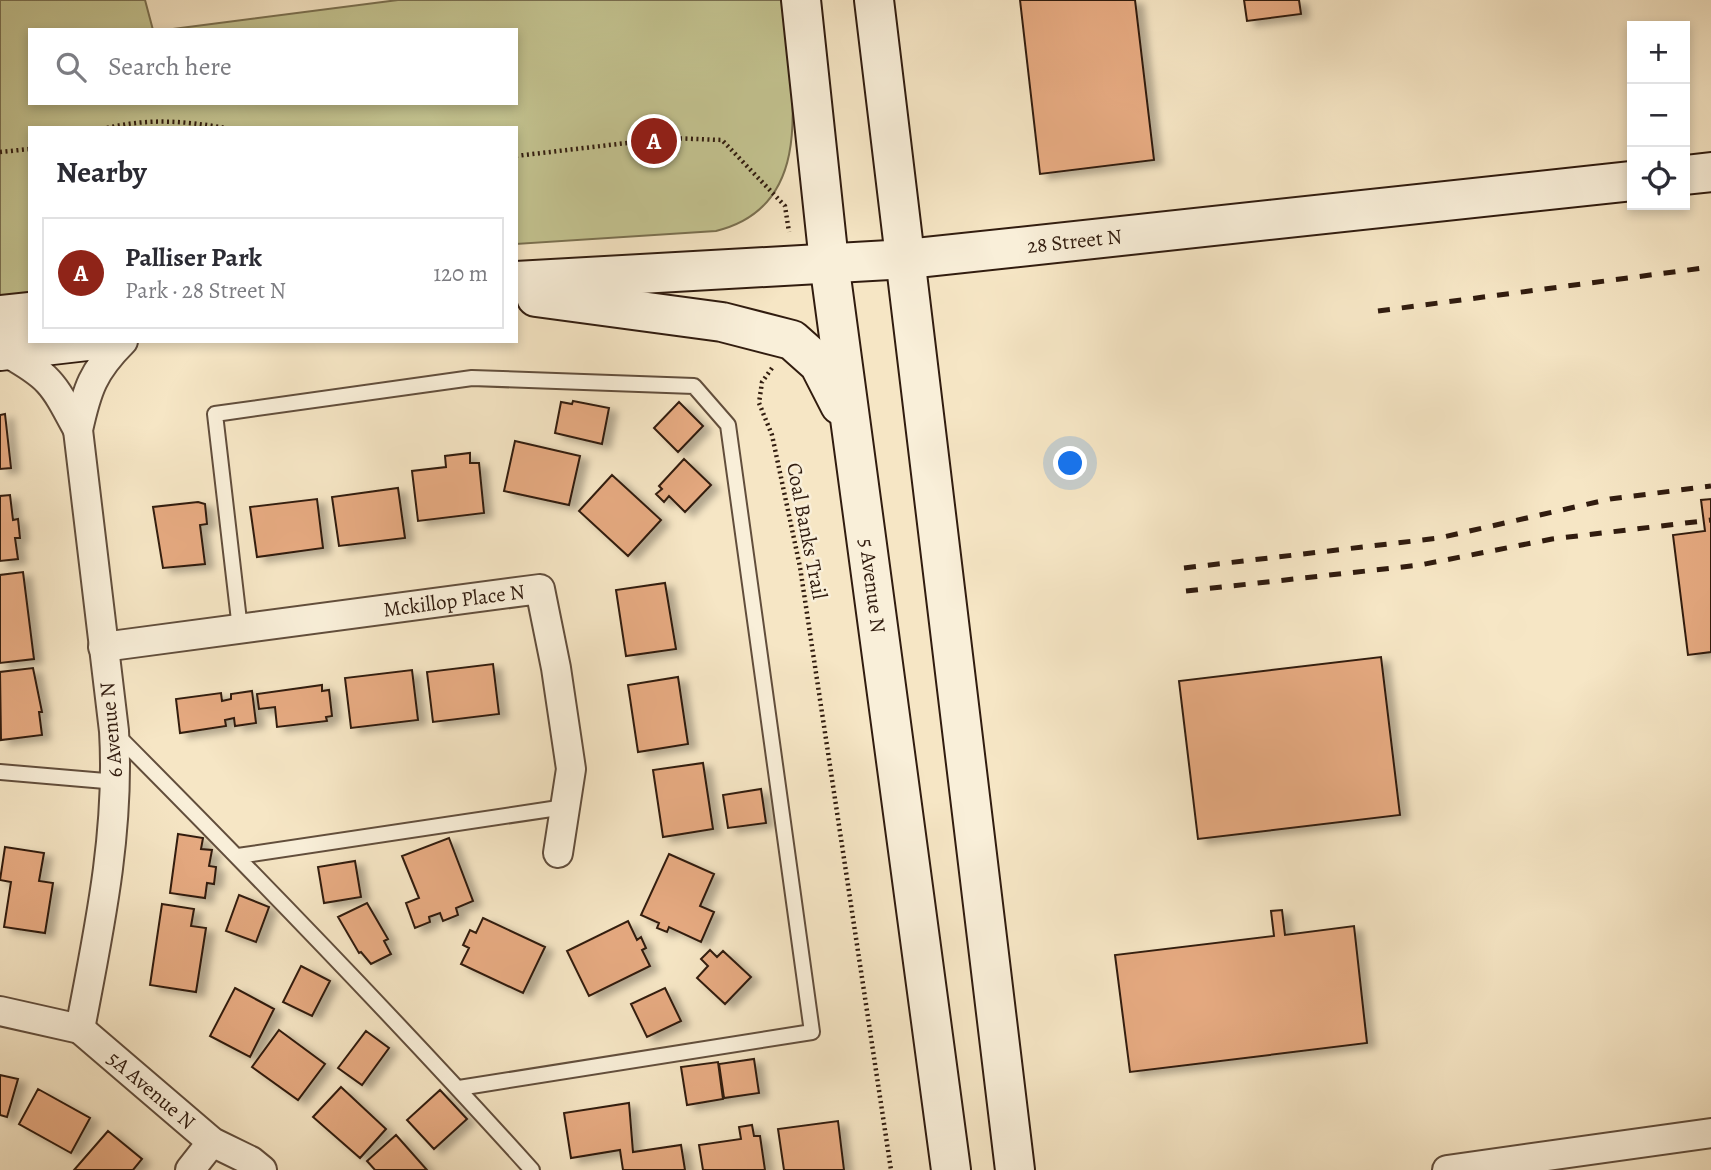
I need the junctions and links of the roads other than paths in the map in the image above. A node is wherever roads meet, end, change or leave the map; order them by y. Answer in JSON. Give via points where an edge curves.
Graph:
{"nodes":[{"id":1,"x":801,"y":0,"type":"edge"},
{"id":2,"x":874,"y":0,"type":"edge"},
{"id":3,"x":1711,"y":172,"type":"edge"},
{"id":4,"x":1690,"y":174,"type":"edge"},
{"id":5,"x":1627,"y":182,"type":"edge"},
{"id":6,"x":907,"y":259,"type":"junction"},
{"id":7,"x":811,"y":264,"type":"junction"},
{"id":8,"x":518,"y":281,"type":"edge"},
{"id":9,"x":518,"y":295,"type":"edge"},
{"id":10,"x":28,"y":314,"type":"edge"},
{"id":11,"x":1,"y":339,"type":"edge"},
{"id":12,"x":28,"y":340,"type":"edge"},
{"id":13,"x":121,"y":343,"type":"edge"},
{"id":14,"x":78,"y":429,"type":"junction"},
{"id":15,"x":854,"y":439,"type":"junction"},
{"id":16,"x":240,"y":629,"type":"junction"},
{"id":17,"x":103,"y":648,"type":"junction"},
{"id":18,"x":114,"y":732,"type":"junction"},
{"id":19,"x":0,"y":772,"type":"edge"},
{"id":20,"x":117,"y":782,"type":"junction"},
{"id":21,"x":565,"y":807,"type":"junction"},
{"id":22,"x":558,"y":853,"type":"dead end"},
{"id":23,"x":237,"y":856,"type":"junction"},
{"id":24,"x":0,"y":1012,"type":"edge"},
{"id":25,"x":80,"y":1029,"type":"junction"},
{"id":26,"x":458,"y":1088,"type":"junction"},
{"id":27,"x":1711,"y":1133,"type":"edge"},
{"id":28,"x":212,"y":1142,"type":"junction"},
{"id":29,"x":1481,"y":1167,"type":"edge"},
{"id":30,"x":190,"y":1170,"type":"edge"},
{"id":31,"x":262,"y":1170,"type":"edge"},
{"id":32,"x":532,"y":1170,"type":"edge"},
{"id":33,"x":951,"y":1170,"type":"edge"},
{"id":34,"x":1015,"y":1170,"type":"edge"},
{"id":35,"x":1447,"y":1170,"type":"edge"}],
"edges":[{"from":1,"to":7,"type":"main road","name":"5 Avenue N"},
{"from":2,"to":6,"type":"main road"},
{"from":3,"to":4,"type":"main road"},
{"from":5,"to":6,"type":"main road","name":"28 Street N"},
{"from":6,"to":7,"type":"main road","name":"28 Street N"},
{"from":6,"to":34,"type":"main road"},
{"from":7,"to":8,"type":"main road","name":"28 Street N"},
{"from":7,"to":15,"type":"main road","name":"5 Avenue N"},
{"from":9,"to":15,"type":"main road","via":[[722,322],[792,341],[818,364]]},
{"from":10,"to":11,"type":"main road"},
{"from":11,"to":12,"type":"main road"},
{"from":11,"to":14,"type":"street","name":"6 Avenue N","via":[[54,386]]},
{"from":13,"to":14,"type":"street","name":"6 Avenue N","via":[[100,364],[88,385]]},
{"from":14,"to":17,"type":"street","name":"6 Avenue N"},
{"from":15,"to":33,"type":"main road","name":"5 Avenue N"},
{"from":16,"to":17,"type":"street","name":"Mckillop Place N"},
{"from":16,"to":21,"type":"street","name":"Mckillop Place N","via":[[540,589],[571,769]]},
{"from":16,"to":26,"type":"lane","via":[[215,414],[472,378],[694,386],[727,425],[812,1032]]},
{"from":17,"to":18,"type":"street","name":"6 Avenue N"},
{"from":18,"to":20,"type":"street","name":"6 Avenue N"},
{"from":18,"to":23,"type":"lane"},
{"from":19,"to":20,"type":"lane"},
{"from":20,"to":25,"type":"street","name":"6 Avenue N","via":[[106,891]]},
{"from":21,"to":22,"type":"street","name":"Mckillop Place N"},
{"from":21,"to":23,"type":"lane"},
{"from":23,"to":26,"type":"lane"},
{"from":24,"to":25,"type":"street"},
{"from":25,"to":28,"type":"street","name":"5A Avenue N"},
{"from":26,"to":32,"type":"lane"},
{"from":27,"to":29,"type":"street"},
{"from":28,"to":30,"type":"street"},
{"from":28,"to":31,"type":"street","name":"5A Avenue N"},
{"from":29,"to":35,"type":"street"}]}
